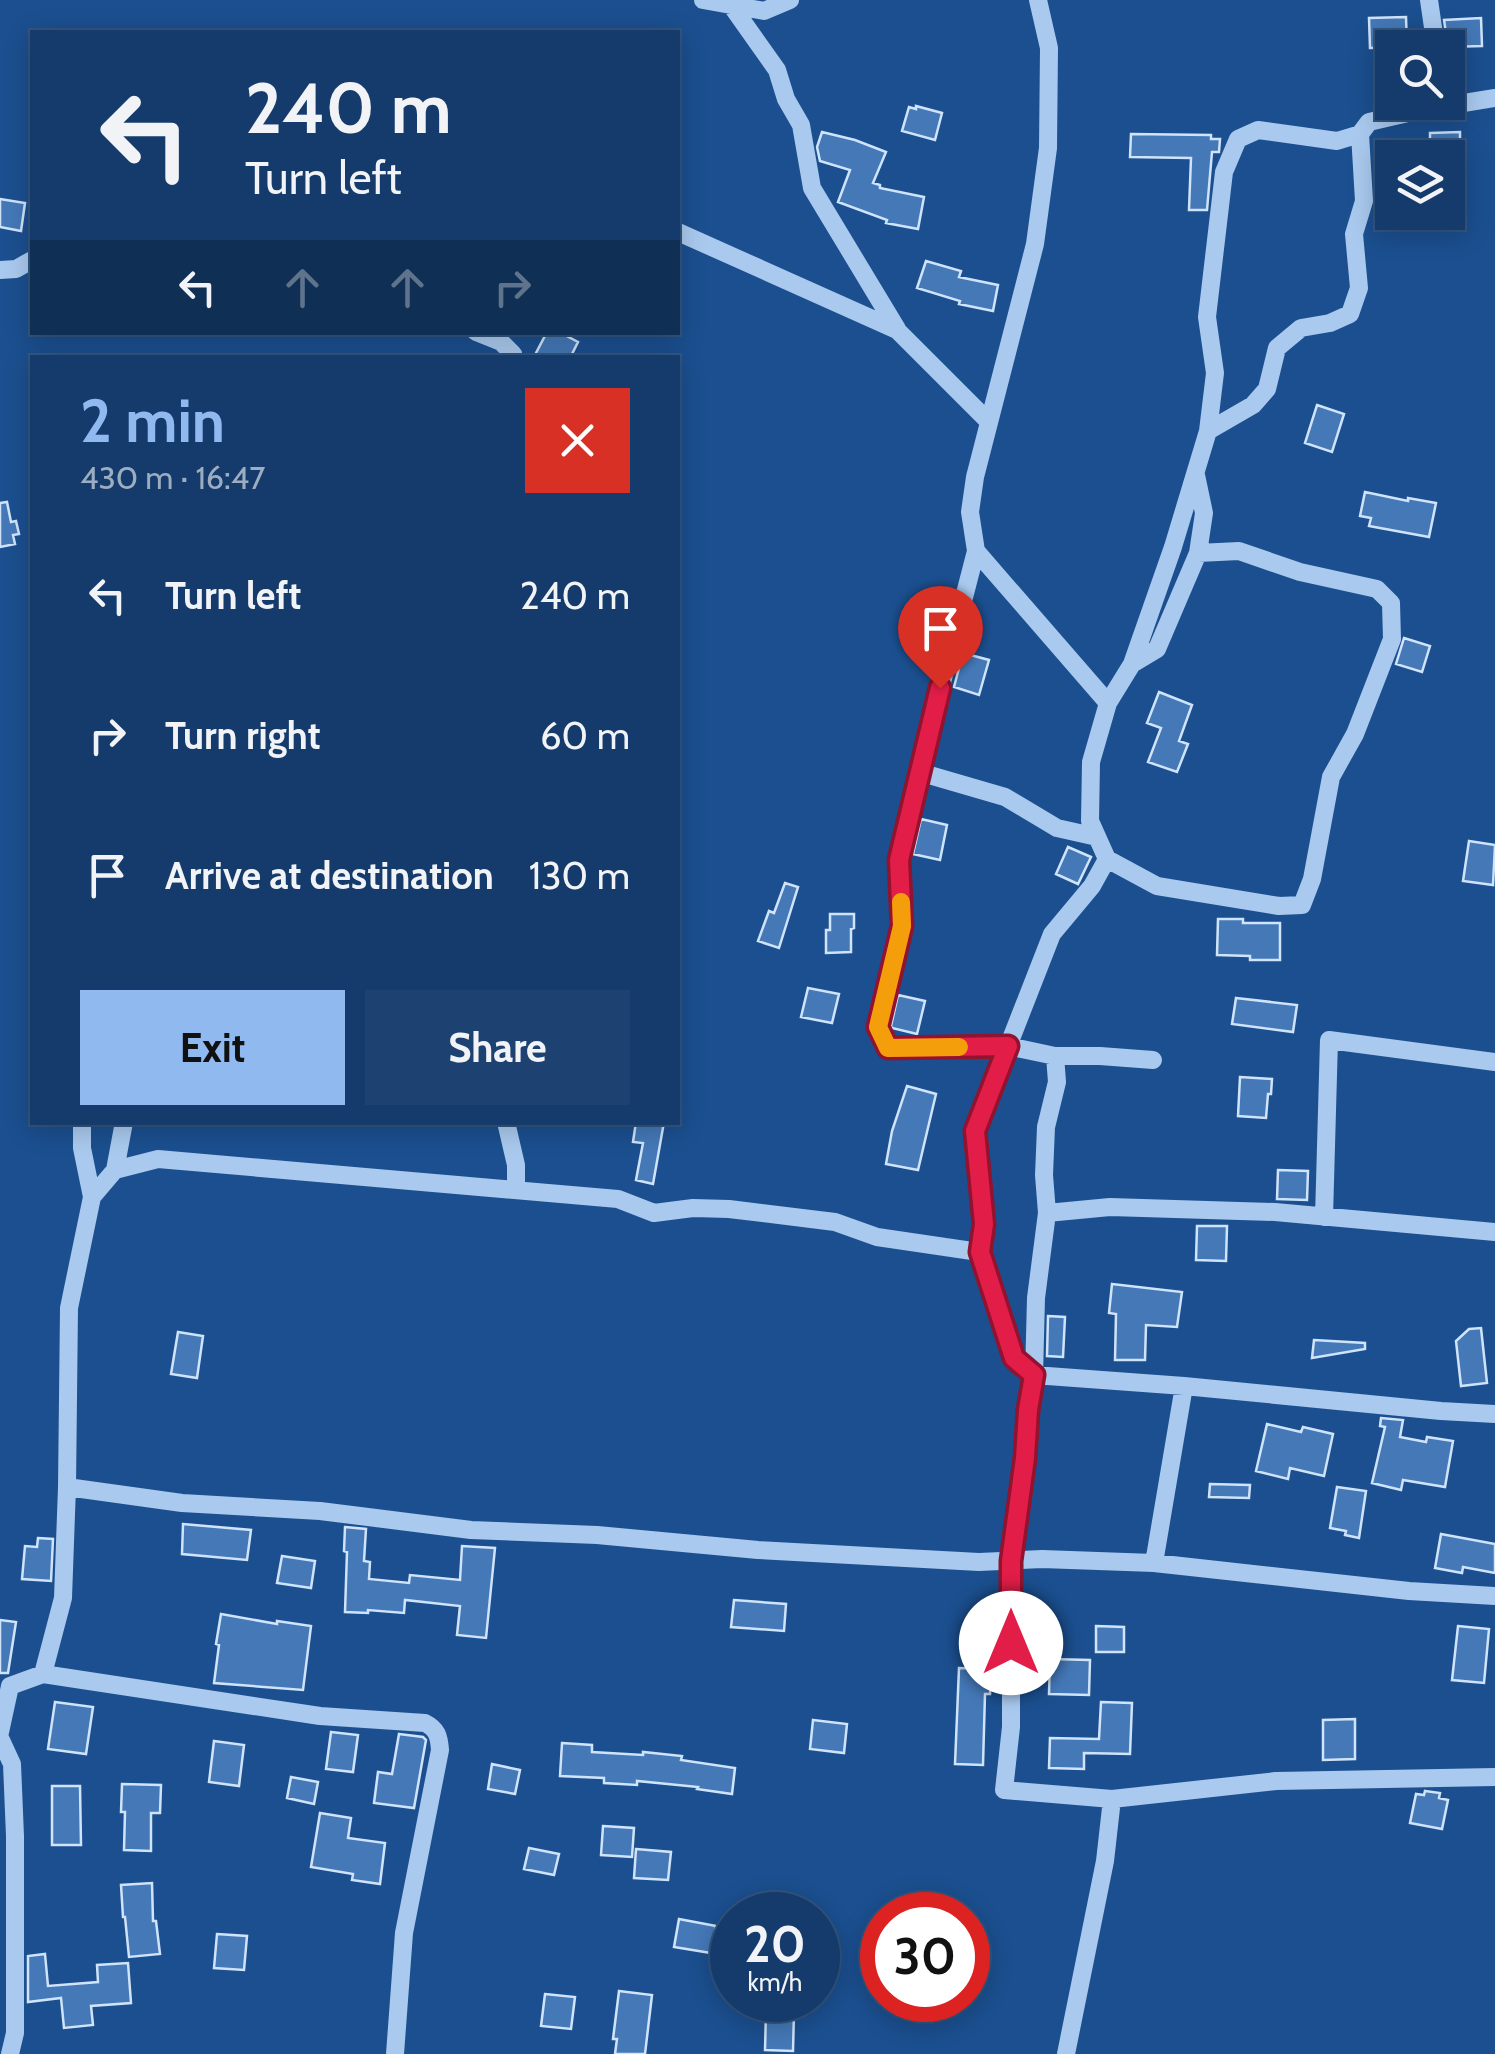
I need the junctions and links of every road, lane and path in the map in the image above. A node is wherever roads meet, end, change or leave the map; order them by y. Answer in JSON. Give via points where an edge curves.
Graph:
{"nodes":[{"id":1,"x":702,"y":0,"type":"edge"},
{"id":2,"x":790,"y":0,"type":"edge"},
{"id":3,"x":1038,"y":0,"type":"edge"},
{"id":4,"x":1429,"y":0,"type":"edge"},
{"id":5,"x":730,"y":5,"type":"junction"},
{"id":6,"x":1433,"y":30,"type":"edge"},
{"id":7,"x":1495,"y":98,"type":"edge"},
{"id":8,"x":1465,"y":101,"type":"edge"},
{"id":9,"x":1376,"y":120,"type":"edge"},
{"id":10,"x":1360,"y":134,"type":"junction"},
{"id":11,"x":680,"y":233,"type":"edge"},
{"id":12,"x":30,"y":261,"type":"edge"},
{"id":13,"x":0,"y":270,"type":"edge"},
{"id":14,"x":898,"y":330,"type":"junction"},
{"id":15,"x":484,"y":335,"type":"edge"},
{"id":16,"x":513,"y":355,"type":"edge"},
{"id":17,"x":989,"y":422,"type":"junction"},
{"id":18,"x":1208,"y":431,"type":"junction"},
{"id":19,"x":1195,"y":470,"type":"junction"},
{"id":20,"x":976,"y":551,"type":"junction"},
{"id":21,"x":1198,"y":552,"type":"junction"},
{"id":22,"x":1132,"y":664,"type":"junction"},
{"id":23,"x":1108,"y":703,"type":"junction"},
{"id":24,"x":919,"y":772,"type":"junction"},
{"id":25,"x":1098,"y":837,"type":"junction"},
{"id":26,"x":1107,"y":859,"type":"junction"},
{"id":27,"x":1008,"y":1046,"type":"junction"},
{"id":28,"x":1055,"y":1056,"type":"junction"},
{"id":29,"x":1152,"y":1060,"type":"dead end"},
{"id":30,"x":1495,"y":1062,"type":"edge"},
{"id":31,"x":82,"y":1125,"type":"edge"},
{"id":32,"x":123,"y":1125,"type":"edge"},
{"id":33,"x":507,"y":1125,"type":"edge"},
{"id":34,"x":115,"y":1170,"type":"junction"},
{"id":35,"x":516,"y":1190,"type":"junction"},
{"id":36,"x":92,"y":1197,"type":"junction"},
{"id":37,"x":1047,"y":1213,"type":"junction"},
{"id":38,"x":1324,"y":1217,"type":"junction"},
{"id":39,"x":1495,"y":1232,"type":"edge"},
{"id":40,"x":980,"y":1252,"type":"junction"},
{"id":41,"x":1034,"y":1375,"type":"junction"},
{"id":42,"x":1184,"y":1386,"type":"junction"},
{"id":43,"x":1495,"y":1414,"type":"edge"},
{"id":44,"x":67,"y":1487,"type":"junction"},
{"id":45,"x":1011,"y":1561,"type":"junction"},
{"id":46,"x":1154,"y":1563,"type":"junction"},
{"id":47,"x":1495,"y":1596,"type":"edge"},
{"id":48,"x":43,"y":1674,"type":"junction"},
{"id":49,"x":0,"y":1735,"type":"edge"},
{"id":50,"x":1495,"y":1777,"type":"edge"},
{"id":51,"x":1112,"y":1800,"type":"junction"},
{"id":52,"x":10,"y":2054,"type":"edge"},
{"id":53,"x":396,"y":2054,"type":"edge"},
{"id":54,"x":1066,"y":2054,"type":"edge"}],
"edges":[{"from":1,"to":5,"type":"street"},
{"from":2,"to":5,"type":"street","via":[[764,11]]},
{"from":3,"to":17,"type":"street","via":[[1049,48],[1048,148],[1035,244]]},
{"from":4,"to":6,"type":"street"},
{"from":5,"to":14,"type":"street","via":[[777,70],[801,125],[812,188]]},
{"from":7,"to":8,"type":"street"},
{"from":9,"to":10,"type":"street"},
{"from":10,"to":18,"type":"street","via":[[1364,201],[1354,234],[1360,288],[1350,314],[1301,328],[1277,348],[1267,389]]},
{"from":10,"to":18,"type":"street","via":[[1337,141],[1258,130],[1238,139],[1224,172],[1207,317],[1215,373]]},
{"from":11,"to":14,"type":"street"},
{"from":12,"to":13,"type":"street"},
{"from":14,"to":17,"type":"street"},
{"from":15,"to":16,"type":"street"},
{"from":17,"to":20,"type":"street","via":[[970,512]]},
{"from":18,"to":19,"type":"street"},
{"from":19,"to":21,"type":"street","via":[[1204,513]]},
{"from":19,"to":22,"type":"street"},
{"from":20,"to":23,"type":"street"},
{"from":20,"to":24,"type":"street"},
{"from":21,"to":22,"type":"street","via":[[1157,649]]},
{"from":21,"to":26,"type":"street","via":[[1238,551],[1377,589],[1390,603],[1392,639],[1331,778],[1302,905],[1157,886]]},
{"from":22,"to":23,"type":"street"},
{"from":23,"to":25,"type":"street","via":[[1091,762],[1090,820]]},
{"from":24,"to":25,"type":"street","via":[[1005,798],[1057,828]]},
{"from":24,"to":27,"type":"street","via":[[899,860],[902,926],[878,1027],[888,1048]]},
{"from":25,"to":26,"type":"street"},
{"from":26,"to":27,"type":"street","via":[[1052,934]]},
{"from":27,"to":28,"type":"street"},
{"from":27,"to":40,"type":"street","via":[[975,1131],[984,1224]]},
{"from":28,"to":29,"type":"street"},
{"from":28,"to":37,"type":"street","via":[[1057,1082],[1046,1127]]},
{"from":30,"to":38,"type":"street","via":[[1329,1040]]},
{"from":31,"to":36,"type":"street"},
{"from":32,"to":34,"type":"street"},
{"from":33,"to":35,"type":"street"},
{"from":34,"to":35,"type":"street","via":[[158,1159]]},
{"from":34,"to":36,"type":"street"},
{"from":35,"to":40,"type":"street","via":[[618,1199],[654,1214],[729,1209],[835,1222],[877,1236]]},
{"from":36,"to":44,"type":"street","via":[[69,1308]]},
{"from":37,"to":38,"type":"street","via":[[1110,1207]]},
{"from":37,"to":41,"type":"street"},
{"from":38,"to":39,"type":"street"},
{"from":40,"to":41,"type":"street","via":[[1014,1358]]},
{"from":41,"to":42,"type":"street"},
{"from":41,"to":45,"type":"street"},
{"from":42,"to":43,"type":"street"},
{"from":42,"to":46,"type":"street"},
{"from":44,"to":45,"type":"street","via":[[470,1530]]},
{"from":44,"to":48,"type":"street","via":[[63,1598]]},
{"from":45,"to":46,"type":"street"},
{"from":45,"to":51,"type":"street","via":[[1011,1727],[1004,1790]]},
{"from":46,"to":47,"type":"street"},
{"from":48,"to":49,"type":"street","via":[[10,1686]]},
{"from":48,"to":53,"type":"street","via":[[433,1727],[440,1750],[404,1933]]},
{"from":49,"to":52,"type":"street","via":[[12,1764],[15,1836],[16,2033]]},
{"from":50,"to":51,"type":"street","via":[[1276,1781]]},
{"from":51,"to":54,"type":"street"}]}
